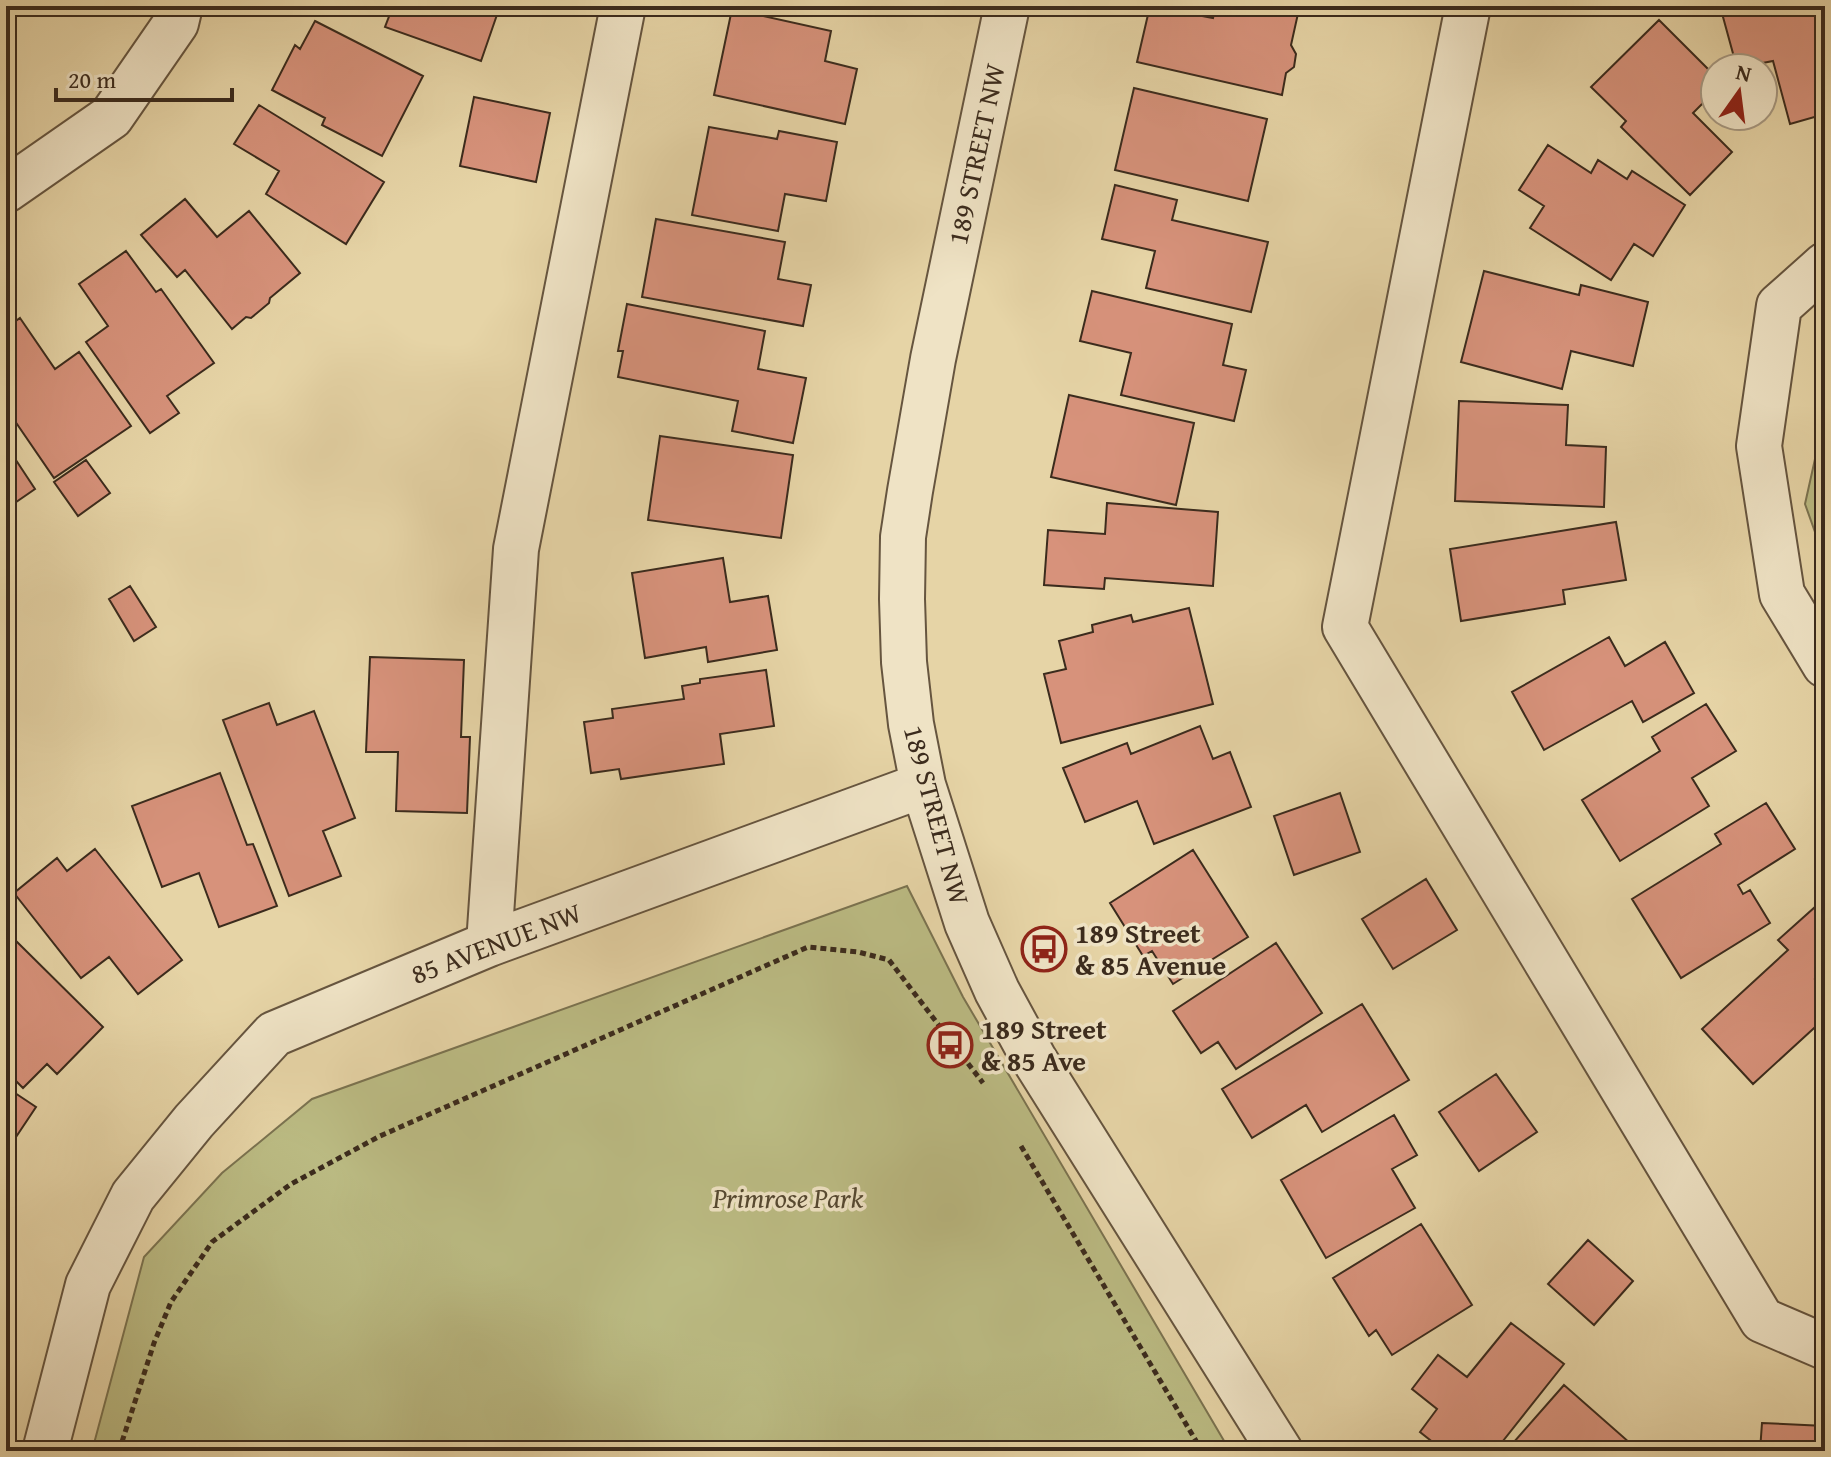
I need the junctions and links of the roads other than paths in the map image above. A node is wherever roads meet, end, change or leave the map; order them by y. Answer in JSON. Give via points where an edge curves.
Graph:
{"nodes":[{"id":1,"x":180,"y":6,"type":"edge"},
{"id":2,"x":623,"y":6,"type":"edge"},
{"id":3,"x":1007,"y":6,"type":"edge"},
{"id":4,"x":1468,"y":6,"type":"edge"},
{"id":5,"x":6,"y":190,"type":"edge"},
{"id":6,"x":1825,"y":265,"type":"edge"},
{"id":7,"x":1825,"y":665,"type":"edge"},
{"id":8,"x":923,"y":785,"type":"junction"},
{"id":9,"x":489,"y":944,"type":"junction"},
{"id":10,"x":1825,"y":1347,"type":"edge"},
{"id":11,"x":45,"y":1451,"type":"edge"},
{"id":12,"x":1280,"y":1451,"type":"edge"}],
"edges":[{"from":1,"to":5,"type":"street","via":[[176,23],[111,117]]},
{"from":2,"to":9,"type":"street","via":[[516,549]]},
{"from":3,"to":8,"type":"street","name":"189 STREET NW","via":[[919,434],[903,537],[904,662]]},
{"from":4,"to":10,"type":"street","via":[[1345,627],[1762,1320]]},
{"from":6,"to":7,"type":"street","via":[[1779,306],[1759,446],[1782,594]]},
{"from":8,"to":9,"type":"street","name":"85 AVENUE NW"},
{"from":8,"to":12,"type":"street","name":"189 STREET NW","via":[[967,923],[997,991],[1034,1059]]},
{"from":9,"to":11,"type":"street","name":"85 AVENUE NW","via":[[274,1034],[194,1121],[133,1196],[88,1285]]}]}
